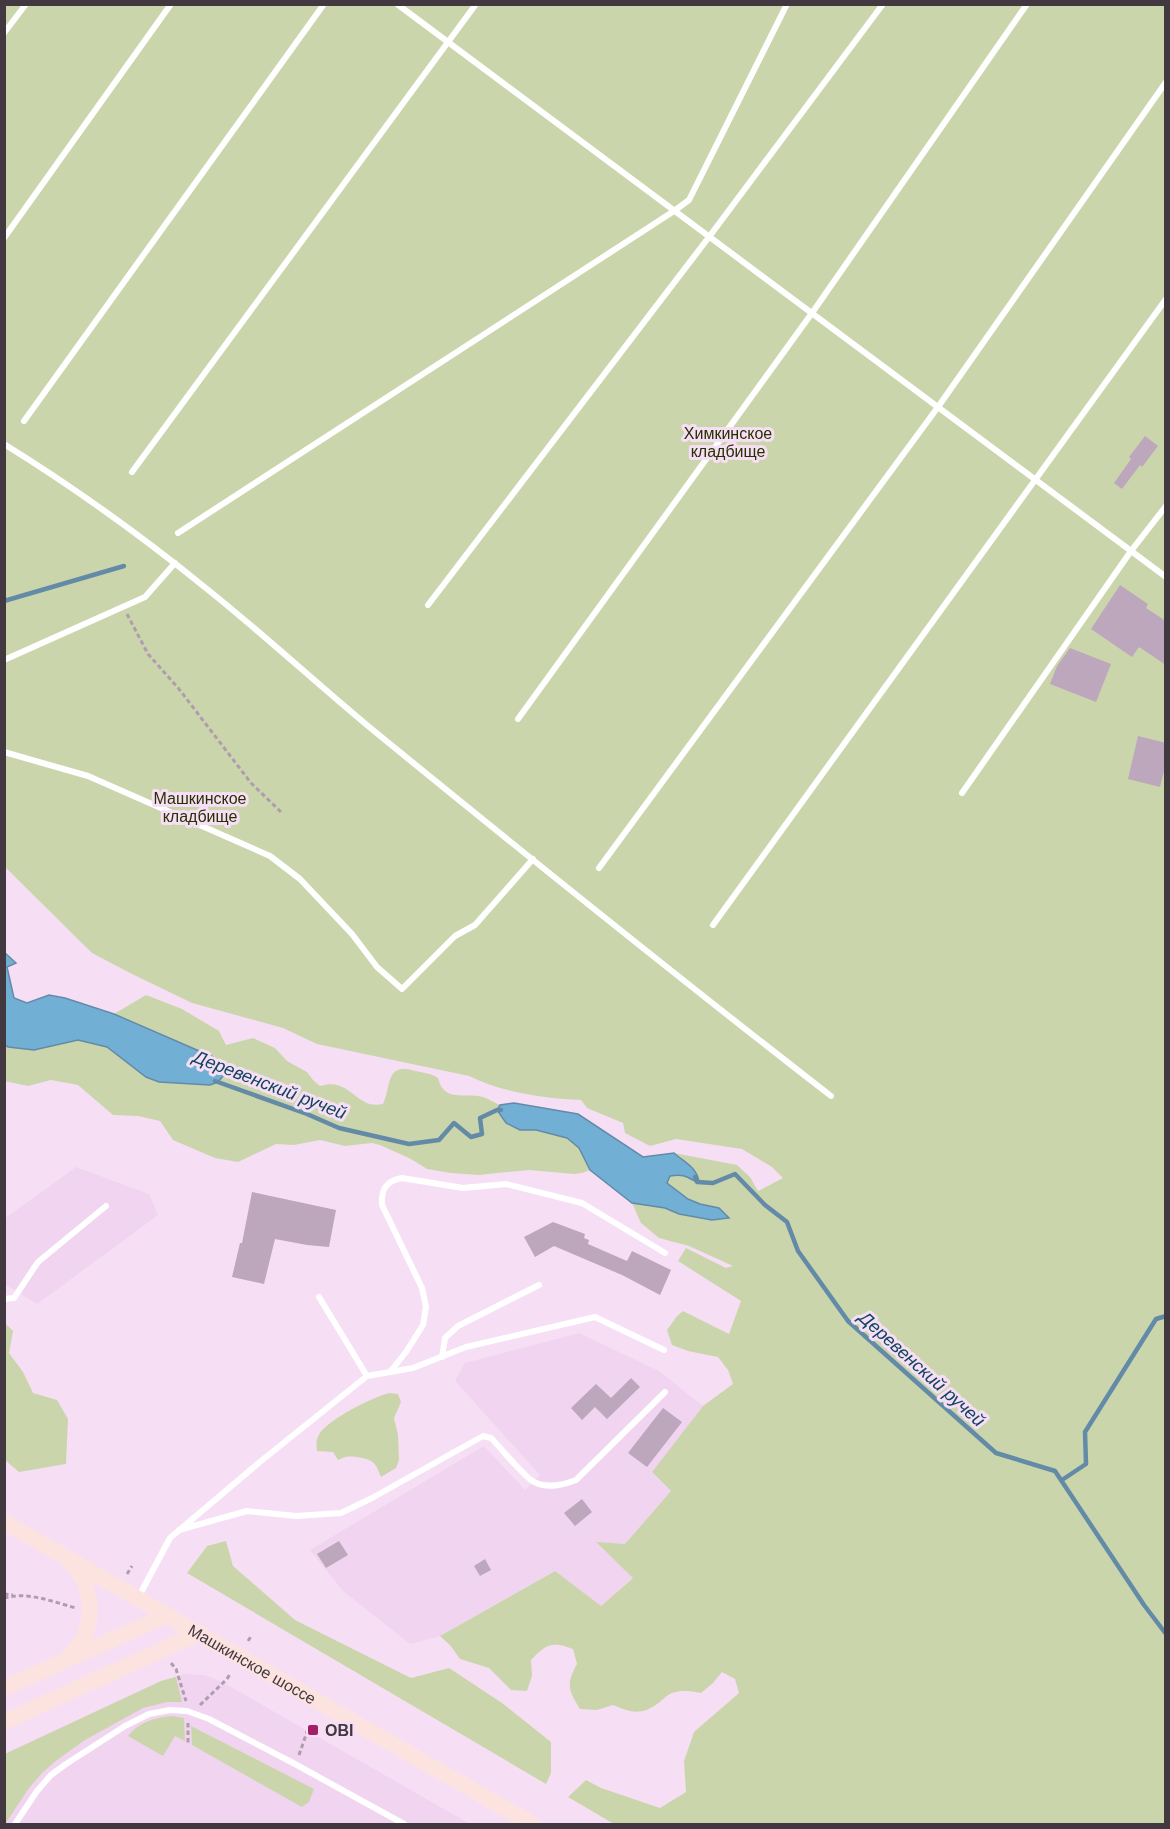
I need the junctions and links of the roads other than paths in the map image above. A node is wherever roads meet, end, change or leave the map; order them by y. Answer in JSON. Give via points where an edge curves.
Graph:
{"nodes":[{"id":1,"x":26,"y":4,"type":"edge"},
{"id":2,"x":171,"y":4,"type":"edge"},
{"id":3,"x":324,"y":4,"type":"edge"},
{"id":4,"x":398,"y":4,"type":"edge"},
{"id":5,"x":476,"y":4,"type":"edge"},
{"id":6,"x":787,"y":4,"type":"edge"},
{"id":7,"x":883,"y":4,"type":"edge"},
{"id":8,"x":1028,"y":4,"type":"edge"},
{"id":9,"x":4,"y":33,"type":"edge"},
{"id":10,"x":448,"y":42,"type":"junction"},
{"id":11,"x":1166,"y":82,"type":"edge"},
{"id":12,"x":674,"y":211,"type":"junction"},
{"id":13,"x":709,"y":237,"type":"junction"},
{"id":14,"x":4,"y":238,"type":"edge"},
{"id":15,"x":1166,"y":299,"type":"edge"},
{"id":16,"x":812,"y":313,"type":"junction"},
{"id":17,"x":938,"y":407,"type":"junction"},
{"id":18,"x":24,"y":421,"type":"dead end"},
{"id":19,"x":4,"y":444,"type":"edge"},
{"id":20,"x":132,"y":472,"type":"dead end"},
{"id":21,"x":1035,"y":480,"type":"junction"},
{"id":22,"x":1166,"y":506,"type":"edge"},
{"id":23,"x":178,"y":533,"type":"dead end"},
{"id":24,"x":1131,"y":551,"type":"junction"},
{"id":25,"x":174,"y":563,"type":"junction"},
{"id":26,"x":1166,"y":577,"type":"edge"},
{"id":27,"x":428,"y":605,"type":"dead end"},
{"id":28,"x":4,"y":660,"type":"edge"},
{"id":29,"x":518,"y":718,"type":"dead end"},
{"id":30,"x":4,"y":752,"type":"edge"},
{"id":31,"x":962,"y":793,"type":"dead end"},
{"id":32,"x":532,"y":859,"type":"junction"},
{"id":33,"x":599,"y":868,"type":"dead end"},
{"id":34,"x":713,"y":925,"type":"dead end"},
{"id":35,"x":831,"y":1096,"type":"dead end"},
{"id":36,"x":106,"y":1206,"type":"dead end"},
{"id":37,"x":665,"y":1253,"type":"dead end"},
{"id":38,"x":539,"y":1285,"type":"dead end"},
{"id":39,"x":319,"y":1297,"type":"dead end"},
{"id":40,"x":4,"y":1299,"type":"edge"},
{"id":41,"x":664,"y":1350,"type":"dead end"},
{"id":42,"x":442,"y":1357,"type":"junction"},
{"id":43,"x":390,"y":1372,"type":"junction"},
{"id":44,"x":367,"y":1376,"type":"junction"},
{"id":45,"x":665,"y":1392,"type":"dead end"},
{"id":46,"x":4,"y":1522,"type":"edge"},
{"id":47,"x":179,"y":1530,"type":"junction"},
{"id":48,"x":63,"y":1555,"type":"junction"},
{"id":49,"x":138,"y":1598,"type":"junction"},
{"id":50,"x":167,"y":1615,"type":"junction"},
{"id":51,"x":199,"y":1633,"type":"junction"},
{"id":52,"x":60,"y":1662,"type":"junction"},
{"id":53,"x":4,"y":1688,"type":"edge"},
{"id":54,"x":4,"y":1722,"type":"edge"},
{"id":55,"x":15,"y":1824,"type":"edge"},
{"id":56,"x":404,"y":1824,"type":"edge"},
{"id":57,"x":532,"y":1824,"type":"edge"}],
"edges":[{"from":1,"to":9,"type":"lane"},
{"from":2,"to":14,"type":"lane"},
{"from":3,"to":18,"type":"lane"},
{"from":4,"to":10,"type":"lane"},
{"from":5,"to":10,"type":"lane"},
{"from":6,"to":12,"type":"lane","via":[[688,200]]},
{"from":7,"to":13,"type":"lane"},
{"from":8,"to":16,"type":"lane"},
{"from":10,"to":12,"type":"lane"},
{"from":10,"to":20,"type":"lane"},
{"from":11,"to":17,"type":"lane"},
{"from":12,"to":13,"type":"lane"},
{"from":12,"to":23,"type":"lane"},
{"from":13,"to":16,"type":"lane"},
{"from":13,"to":27,"type":"lane"},
{"from":15,"to":21,"type":"lane"},
{"from":16,"to":17,"type":"lane"},
{"from":16,"to":29,"type":"lane"},
{"from":17,"to":21,"type":"lane"},
{"from":17,"to":33,"type":"lane"},
{"from":19,"to":25,"type":"lane"},
{"from":21,"to":24,"type":"lane"},
{"from":21,"to":34,"type":"lane"},
{"from":22,"to":24,"type":"lane"},
{"from":24,"to":26,"type":"lane"},
{"from":24,"to":31,"type":"lane"},
{"from":25,"to":28,"type":"lane","via":[[146,597]]},
{"from":25,"to":32,"type":"lane"},
{"from":30,"to":32,"type":"lane","via":[[88,776],[270,856],[300,879],[377,967],[402,989],[455,936],[475,925]]},
{"from":32,"to":35,"type":"lane"},
{"from":36,"to":40,"type":"lane","via":[[38,1262],[14,1298]]},
{"from":37,"to":43,"type":"lane","via":[[582,1203],[506,1184],[463,1188],[402,1178],[392,1180],[384,1186],[382,1205],[422,1288],[426,1307],[423,1325]]},
{"from":38,"to":42,"type":"lane","via":[[458,1326],[445,1338]]},
{"from":39,"to":44,"type":"lane"},
{"from":41,"to":42,"type":"lane","via":[[595,1317],[466,1347]]},
{"from":42,"to":43,"type":"lane"},
{"from":43,"to":44,"type":"lane"},
{"from":44,"to":47,"type":"lane"},
{"from":45,"to":47,"type":"lane","via":[[576,1480],[563,1485],[533,1482],[491,1438],[483,1436],[341,1513],[296,1516],[247,1511]]},
{"from":46,"to":48,"type":"main road","name":"Машкинское шоссе"},
{"from":47,"to":49,"type":"lane","via":[[170,1538]]},
{"from":48,"to":49,"type":"main road","name":"Машкинское шоссе"},
{"from":48,"to":52,"type":"main road","via":[[76,1568],[91,1611],[83,1640]]},
{"from":49,"to":50,"type":"main road","name":"Машкинское шоссе"},
{"from":50,"to":51,"type":"main road","name":"Машкинское шоссе"},
{"from":50,"to":52,"type":"main road"},
{"from":51,"to":54,"type":"main road"},
{"from":51,"to":57,"type":"main road","name":"Машкинское шоссе"},
{"from":52,"to":53,"type":"main road"},
{"from":55,"to":56,"type":"lane","via":[[51,1776],[116,1731],[149,1714],[170,1710],[209,1719]]}]}
